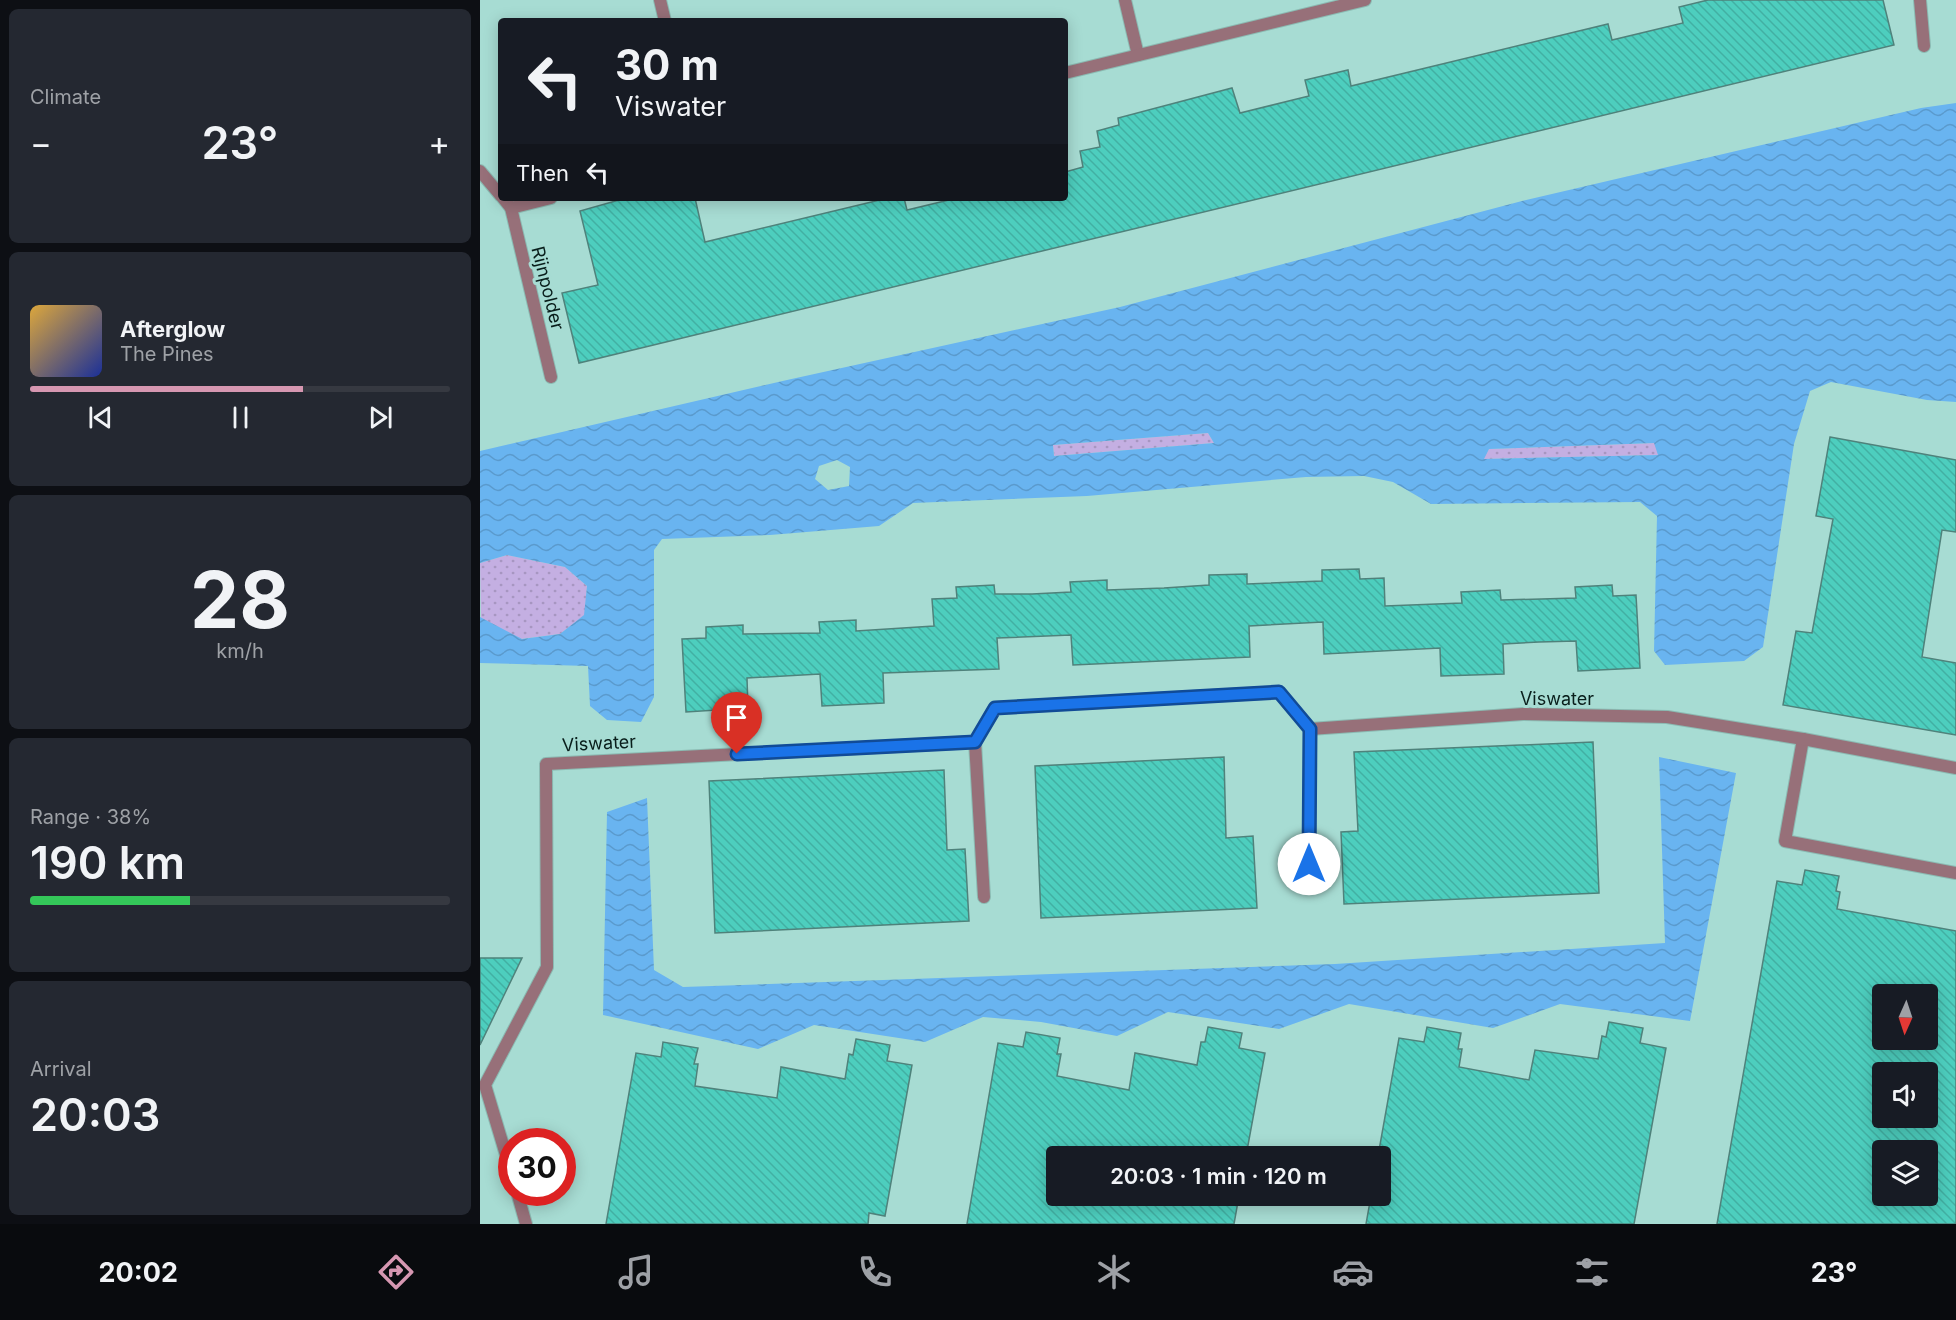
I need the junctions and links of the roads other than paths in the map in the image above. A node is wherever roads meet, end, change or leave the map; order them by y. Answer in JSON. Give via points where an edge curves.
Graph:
{"nodes":[{"id":1,"x":660,"y":0,"type":"edge"},
{"id":2,"x":1125,"y":0,"type":"edge"},
{"id":3,"x":1365,"y":0,"type":"edge"},
{"id":4,"x":1920,"y":0,"type":"edge"},
{"id":5,"x":664,"y":18,"type":"edge"},
{"id":6,"x":1923,"y":46,"type":"dead end"},
{"id":7,"x":1138,"y":55,"type":"junction"},
{"id":8,"x":1068,"y":72,"type":"edge"},
{"id":9,"x":480,"y":171,"type":"edge"},
{"id":10,"x":498,"y":193,"type":"edge"},
{"id":11,"x":505,"y":201,"type":"edge"},
{"id":12,"x":551,"y":377,"type":"dead end"},
{"id":13,"x":1310,"y":729,"type":"junction"},
{"id":14,"x":1803,"y":739,"type":"junction"},
{"id":15,"x":975,"y":742,"type":"junction"},
{"id":16,"x":1956,"y":768,"type":"edge"},
{"id":17,"x":1309,"y":864,"type":"dead end"},
{"id":18,"x":1956,"y":873,"type":"edge"},
{"id":19,"x":984,"y":897,"type":"dead end"},
{"id":20,"x":483,"y":1084,"type":"edge"},
{"id":21,"x":498,"y":1131,"type":"edge"},
{"id":22,"x":521,"y":1206,"type":"edge"},
{"id":23,"x":526,"y":1224,"type":"edge"}],
"edges":[{"from":1,"to":5,"type":"street"},
{"from":2,"to":7,"type":"street"},
{"from":3,"to":7,"type":"street"},
{"from":4,"to":6,"type":"street"},
{"from":7,"to":8,"type":"street"},
{"from":9,"to":10,"type":"street","name":"Rijnpolder"},
{"from":11,"to":12,"type":"street","name":"Rijnpolder"},
{"from":13,"to":14,"type":"street","name":"Viswater","via":[[1523,714],[1667,717]]},
{"from":13,"to":15,"type":"street","via":[[1279,692],[995,708]]},
{"from":13,"to":17,"type":"street"},
{"from":14,"to":16,"type":"street","name":"Viswater"},
{"from":14,"to":18,"type":"street","via":[[1785,841]]},
{"from":15,"to":19,"type":"street"},
{"from":15,"to":20,"type":"street","name":"Viswater","via":[[546,764],[547,967]]},
{"from":20,"to":21,"type":"street","name":"Viswater"},
{"from":22,"to":23,"type":"street"}]}
